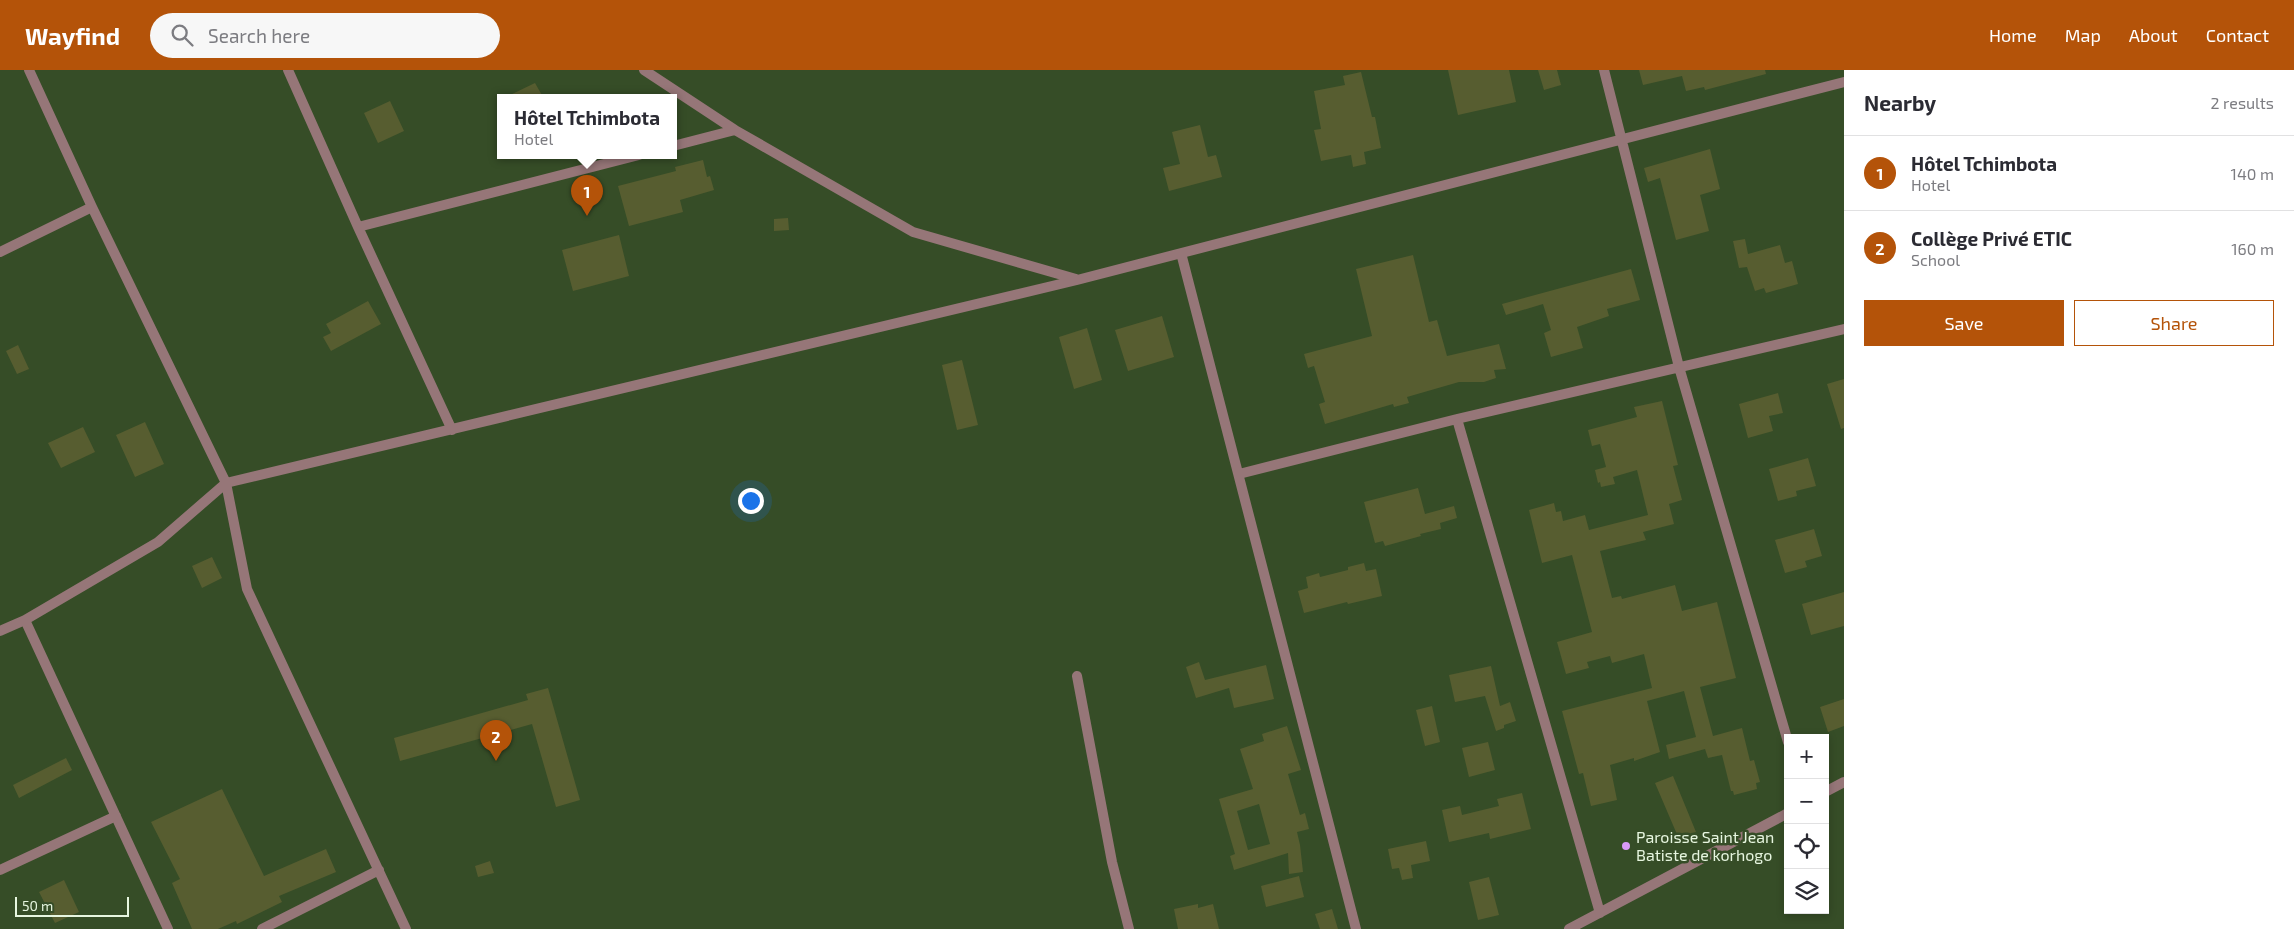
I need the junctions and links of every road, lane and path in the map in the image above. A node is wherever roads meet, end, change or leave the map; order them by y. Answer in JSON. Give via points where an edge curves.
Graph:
{"nodes":[{"id":1,"x":29,"y":70,"type":"edge"},
{"id":2,"x":288,"y":70,"type":"edge"},
{"id":3,"x":644,"y":70,"type":"edge"},
{"id":4,"x":1604,"y":70,"type":"edge"},
{"id":5,"x":1844,"y":82,"type":"edge"},
{"id":6,"x":735,"y":130,"type":"junction"},
{"id":7,"x":1621,"y":139,"type":"junction"},
{"id":8,"x":677,"y":145,"type":"edge"},
{"id":9,"x":624,"y":159,"type":"edge"},
{"id":10,"x":92,"y":207,"type":"junction"},
{"id":11,"x":358,"y":228,"type":"junction"},
{"id":12,"x":0,"y":252,"type":"edge"},
{"id":13,"x":1181,"y":253,"type":"junction"},
{"id":14,"x":1077,"y":280,"type":"junction"},
{"id":15,"x":1844,"y":329,"type":"edge"},
{"id":16,"x":1679,"y":367,"type":"junction"},
{"id":17,"x":1457,"y":419,"type":"junction"},
{"id":18,"x":452,"y":430,"type":"junction"},
{"id":19,"x":1239,"y":474,"type":"junction"},
{"id":20,"x":226,"y":482,"type":"junction"},
{"id":21,"x":25,"y":620,"type":"junction"},
{"id":22,"x":0,"y":632,"type":"edge"},
{"id":23,"x":1077,"y":676,"type":"dead end"},
{"id":24,"x":1786,"y":734,"type":"edge"},
{"id":25,"x":1844,"y":782,"type":"edge"},
{"id":26,"x":1829,"y":790,"type":"edge"},
{"id":27,"x":1784,"y":814,"type":"edge"},
{"id":28,"x":116,"y":816,"type":"junction"},
{"id":29,"x":0,"y":870,"type":"edge"},
{"id":30,"x":379,"y":870,"type":"junction"},
{"id":31,"x":1600,"y":913,"type":"junction"},
{"id":32,"x":168,"y":929,"type":"edge"},
{"id":33,"x":262,"y":929,"type":"edge"},
{"id":34,"x":406,"y":929,"type":"edge"},
{"id":35,"x":1130,"y":929,"type":"edge"},
{"id":36,"x":1356,"y":929,"type":"edge"},
{"id":37,"x":1569,"y":929,"type":"edge"}],
"edges":[{"from":1,"to":10,"type":"street"},
{"from":2,"to":11,"type":"street"},
{"from":3,"to":6,"type":"street"},
{"from":4,"to":7,"type":"street"},
{"from":5,"to":7,"type":"street"},
{"from":6,"to":8,"type":"street"},
{"from":6,"to":14,"type":"street","via":[[913,232]]},
{"from":7,"to":13,"type":"street"},
{"from":7,"to":16,"type":"street"},
{"from":9,"to":11,"type":"street"},
{"from":10,"to":12,"type":"street"},
{"from":10,"to":20,"type":"street"},
{"from":11,"to":18,"type":"street"},
{"from":13,"to":14,"type":"street"},
{"from":13,"to":19,"type":"street"},
{"from":14,"to":18,"type":"street"},
{"from":15,"to":16,"type":"street"},
{"from":16,"to":17,"type":"street"},
{"from":16,"to":24,"type":"street"},
{"from":17,"to":19,"type":"street"},
{"from":17,"to":31,"type":"street"},
{"from":18,"to":20,"type":"street"},
{"from":19,"to":36,"type":"street"},
{"from":20,"to":21,"type":"street","via":[[158,542]]},
{"from":20,"to":30,"type":"street","via":[[247,589]]},
{"from":21,"to":22,"type":"street"},
{"from":21,"to":28,"type":"street"},
{"from":23,"to":35,"type":"street","via":[[1112,862]]},
{"from":25,"to":26,"type":"street"},
{"from":27,"to":31,"type":"street"},
{"from":28,"to":29,"type":"street"},
{"from":28,"to":32,"type":"street"},
{"from":30,"to":33,"type":"street"},
{"from":30,"to":34,"type":"street"},
{"from":31,"to":37,"type":"street"}]}
